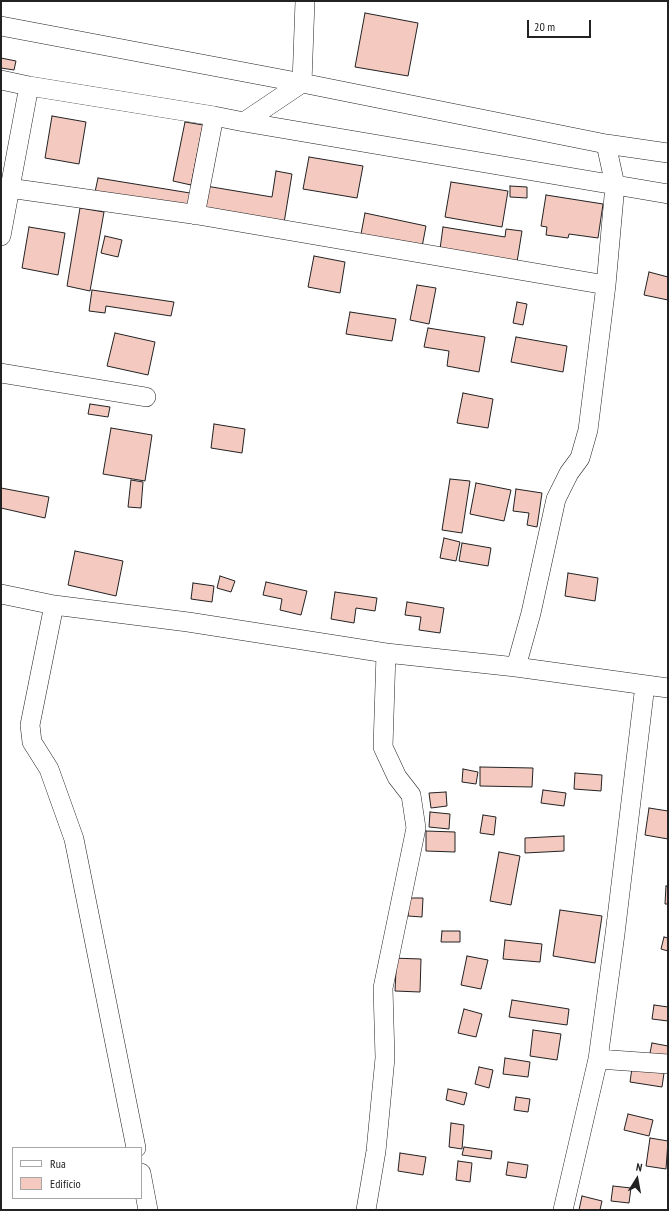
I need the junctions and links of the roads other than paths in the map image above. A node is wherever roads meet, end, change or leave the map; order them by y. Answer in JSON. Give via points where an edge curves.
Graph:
{"nodes":[{"id":1,"x":306,"y":1,"type":"edge"},
{"id":2,"x":1,"y":26,"type":"edge"},
{"id":3,"x":1,"y":80,"type":"edge"},
{"id":4,"x":302,"y":83,"type":"junction"},
{"id":5,"x":29,"y":86,"type":"junction"},
{"id":6,"x":214,"y":116,"type":"junction"},
{"id":7,"x":244,"y":122,"type":"junction"},
{"id":8,"x":606,"y":144,"type":"junction"},
{"id":9,"x":668,"y":153,"type":"edge"},
{"id":10,"x":615,"y":184,"type":"junction"},
{"id":11,"x":9,"y":188,"type":"junction"},
{"id":12,"x":668,"y":194,"type":"edge"},
{"id":13,"x":195,"y":215,"type":"junction"},
{"id":14,"x":1,"y":236,"type":"edge"},
{"id":15,"x":606,"y":285,"type":"junction"},
{"id":16,"x":1,"y":373,"type":"edge"},
{"id":17,"x":146,"y":397,"type":"dead end"},
{"id":18,"x":1,"y":594,"type":"edge"},
{"id":19,"x":54,"y":605,"type":"junction"},
{"id":20,"x":386,"y":653,"type":"junction"},
{"id":21,"x":516,"y":667,"type":"junction"},
{"id":22,"x":645,"y":685,"type":"junction"},
{"id":23,"x":668,"y":688,"type":"edge"},
{"id":24,"x":598,"y":1059,"type":"junction"},
{"id":25,"x":668,"y":1064,"type":"edge"},
{"id":26,"x":136,"y":1147,"type":"edge"},
{"id":27,"x":142,"y":1178,"type":"edge"},
{"id":28,"x":148,"y":1210,"type":"edge"},
{"id":29,"x":366,"y":1210,"type":"edge"},
{"id":30,"x":563,"y":1210,"type":"edge"}],
"edges":[{"from":1,"to":4,"type":"street"},
{"from":2,"to":4,"type":"street"},
{"from":3,"to":5,"type":"street"},
{"from":4,"to":7,"type":"street"},
{"from":4,"to":8,"type":"street"},
{"from":5,"to":6,"type":"street"},
{"from":5,"to":11,"type":"street"},
{"from":6,"to":7,"type":"street"},
{"from":6,"to":13,"type":"street"},
{"from":7,"to":10,"type":"street"},
{"from":8,"to":9,"type":"street"},
{"from":8,"to":10,"type":"street"},
{"from":10,"to":12,"type":"street"},
{"from":10,"to":15,"type":"street"},
{"from":11,"to":13,"type":"street"},
{"from":11,"to":14,"type":"street"},
{"from":13,"to":15,"type":"street"},
{"from":15,"to":21,"type":"street","via":[[588,430],[580,458],[556,499],[531,613]]},
{"from":16,"to":17,"type":"street"},
{"from":18,"to":19,"type":"street"},
{"from":19,"to":20,"type":"street","via":[[188,622]]},
{"from":19,"to":26,"type":"street","via":[[30,725],[32,742],[49,769],[74,839]]},
{"from":20,"to":21,"type":"street"},
{"from":20,"to":29,"type":"street","via":[[383,747],[397,777],[411,795],[416,828],[383,988],[385,1058],[376,1151]]},
{"from":21,"to":22,"type":"street"},
{"from":22,"to":23,"type":"street"},
{"from":22,"to":24,"type":"street"},
{"from":24,"to":25,"type":"street"},
{"from":24,"to":30,"type":"street"},
{"from":27,"to":28,"type":"street"}]}
